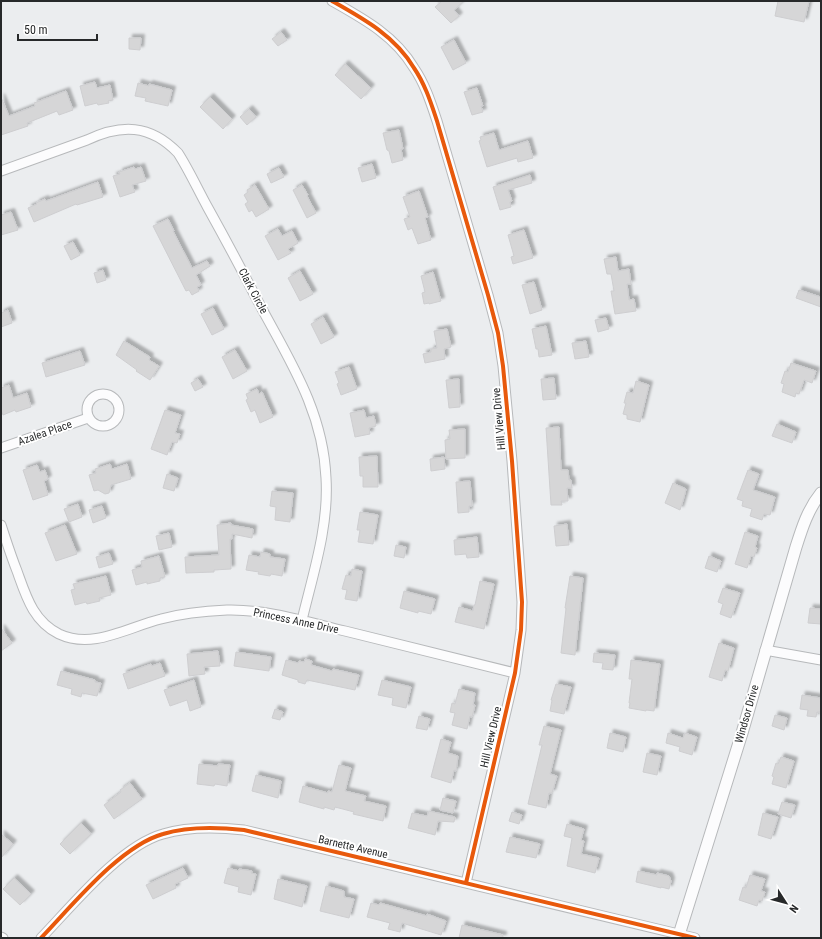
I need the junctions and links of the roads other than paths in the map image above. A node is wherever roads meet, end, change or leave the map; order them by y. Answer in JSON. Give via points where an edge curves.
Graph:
{"nodes":[{"id":1,"x":332,"y":1,"type":"edge"},
{"id":2,"x":1,"y":171,"type":"edge"},
{"id":3,"x":88,"y":418,"type":"dead end"},
{"id":4,"x":1,"y":448,"type":"edge"},
{"id":5,"x":821,"y":494,"type":"edge"},
{"id":6,"x":1,"y":525,"type":"edge"},
{"id":7,"x":302,"y":620,"type":"junction"},
{"id":8,"x":765,"y":650,"type":"junction"},
{"id":9,"x":821,"y":660,"type":"edge"},
{"id":10,"x":515,"y":673,"type":"junction"},
{"id":11,"x":466,"y":883,"type":"junction"},
{"id":12,"x":679,"y":936,"type":"edge"},
{"id":13,"x":41,"y":938,"type":"edge"},
{"id":14,"x":695,"y":938,"type":"edge"}],
"edges":[{"from":1,"to":10,"type":"street","name":"Hill View Drive","via":[[377,28],[400,49],[415,69],[438,121],[488,295],[503,366],[519,550],[522,616]]},
{"from":2,"to":7,"type":"street","name":"Clark Circle","via":[[100,134],[129,129],[156,135],[178,152],[305,391],[316,417],[324,454],[326,504],[320,544]]},
{"from":3,"to":4,"type":"street","name":"Azalea Place"},
{"from":5,"to":8,"type":"street","name":"Windsor Drive","via":[[805,519]]},
{"from":6,"to":7,"type":"street","name":"Princess Anne Drive","via":[[32,609],[48,627],[71,638],[95,639],[159,619],[210,610],[257,612]]},
{"from":7,"to":10,"type":"street","name":"Princess Anne Drive"},
{"from":8,"to":9,"type":"street"},
{"from":8,"to":12,"type":"street","name":"Windsor Drive"},
{"from":10,"to":11,"type":"street","name":"Hill View Drive"},
{"from":11,"to":12,"type":"street","name":"Barnette Avenue"},
{"from":11,"to":13,"type":"street","name":"Barnette Avenue","via":[[244,830],[183,830],[161,834],[127,853],[109,867]]},
{"from":12,"to":14,"type":"street","name":"Barnette Avenue"}]}
